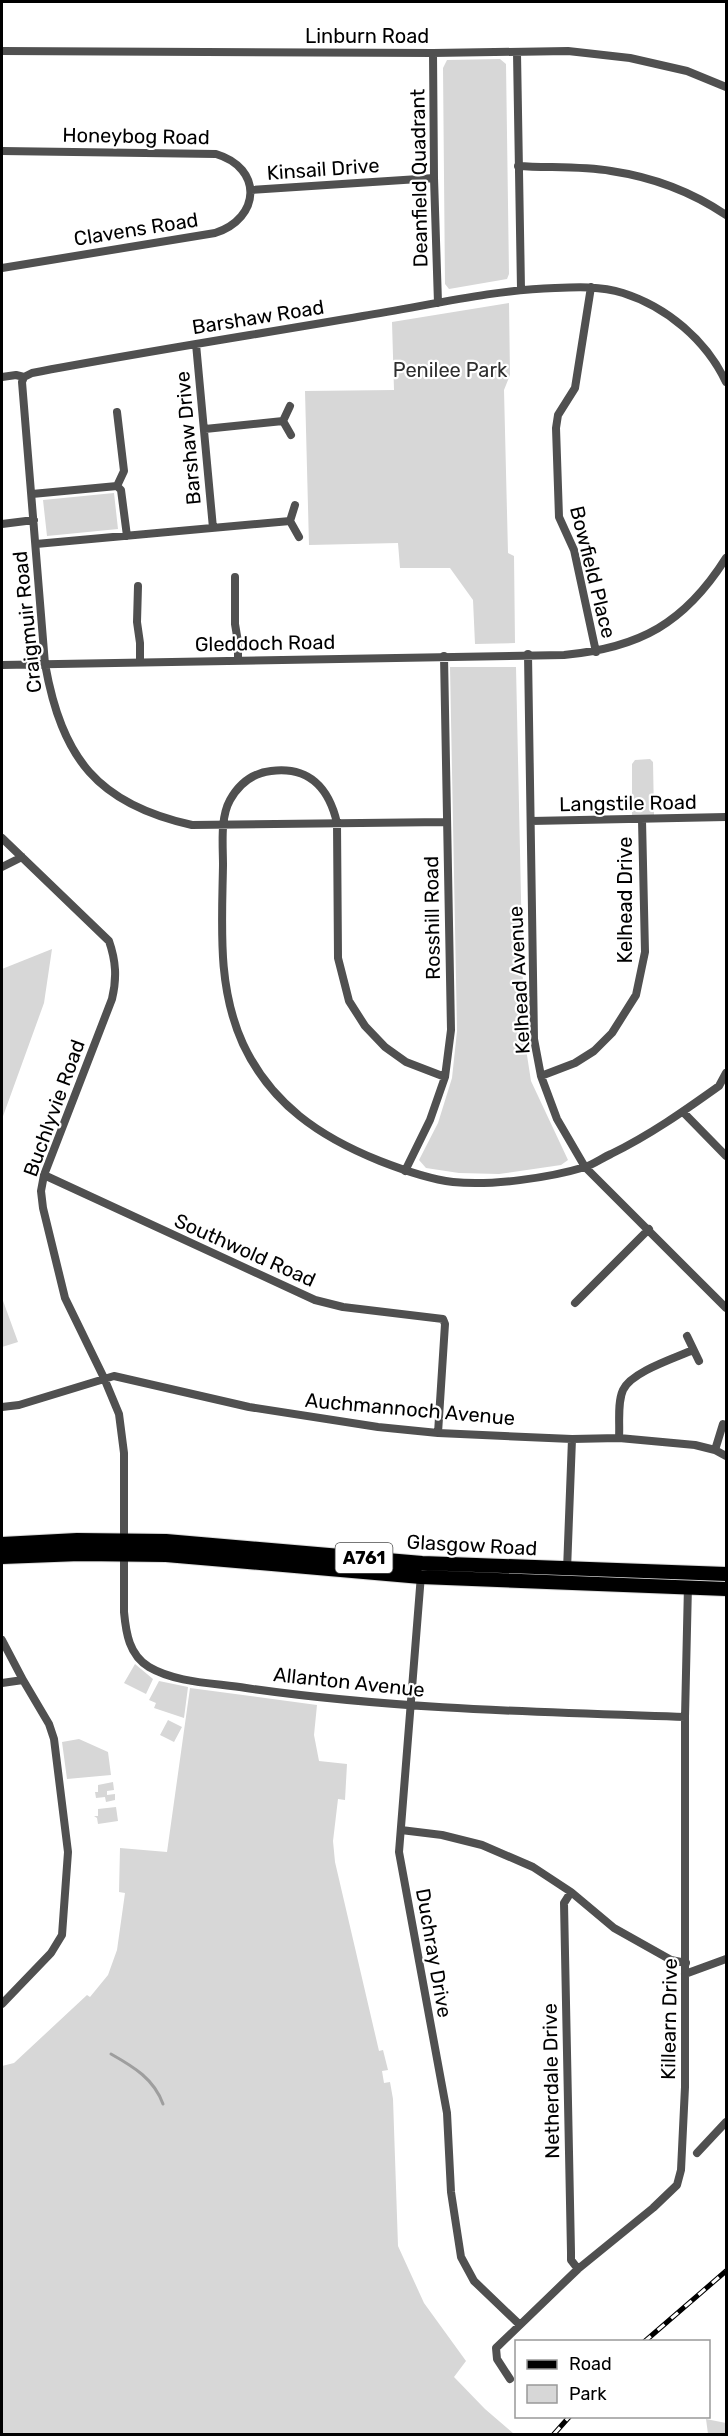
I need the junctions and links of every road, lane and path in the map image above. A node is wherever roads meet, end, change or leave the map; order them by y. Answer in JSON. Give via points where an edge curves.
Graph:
{"nodes":[{"id":1,"x":2,"y":51,"type":"edge"},
{"id":2,"x":433,"y":53,"type":"junction"},
{"id":3,"x":517,"y":53,"type":"junction"},
{"id":4,"x":726,"y":87,"type":"edge"},
{"id":5,"x":2,"y":151,"type":"edge"},
{"id":6,"x":518,"y":166,"type":"junction"},
{"id":7,"x":434,"y":178,"type":"junction"},
{"id":8,"x":250,"y":190,"type":"junction"},
{"id":9,"x":726,"y":215,"type":"edge"},
{"id":10,"x":2,"y":268,"type":"edge"},
{"id":11,"x":591,"y":287,"type":"junction"},
{"id":12,"x":521,"y":289,"type":"junction"},
{"id":13,"x":438,"y":303,"type":"junction"},
{"id":14,"x":196,"y":344,"type":"junction"},
{"id":15,"x":24,"y":376,"type":"junction"},
{"id":16,"x":2,"y":377,"type":"edge"},
{"id":17,"x":726,"y":382,"type":"edge"},
{"id":18,"x":290,"y":406,"type":"dead end"},
{"id":19,"x":117,"y":412,"type":"dead end"},
{"id":20,"x":283,"y":421,"type":"junction"},
{"id":21,"x":205,"y":429,"type":"junction"},
{"id":22,"x":291,"y":435,"type":"dead end"},
{"id":23,"x":117,"y":486,"type":"junction"},
{"id":24,"x":32,"y":494,"type":"junction"},
{"id":25,"x":295,"y":505,"type":"dead end"},
{"id":26,"x":34,"y":520,"type":"junction"},
{"id":27,"x":290,"y":521,"type":"junction"},
{"id":28,"x":2,"y":524,"type":"edge"},
{"id":29,"x":213,"y":528,"type":"junction"},
{"id":30,"x":127,"y":536,"type":"junction"},
{"id":31,"x":299,"y":537,"type":"dead end"},
{"id":32,"x":36,"y":544,"type":"junction"},
{"id":33,"x":726,"y":558,"type":"edge"},
{"id":34,"x":235,"y":577,"type":"dead end"},
{"id":35,"x":138,"y":586,"type":"dead end"},
{"id":36,"x":596,"y":652,"type":"junction"},
{"id":37,"x":528,"y":654,"type":"junction"},
{"id":38,"x":444,"y":656,"type":"junction"},
{"id":39,"x":238,"y":660,"type":"junction"},
{"id":40,"x":140,"y":662,"type":"junction"},
{"id":41,"x":45,"y":664,"type":"junction"},
{"id":42,"x":2,"y":665,"type":"edge"},
{"id":43,"x":726,"y":817,"type":"edge"},
{"id":44,"x":642,"y":820,"type":"junction"},
{"id":45,"x":531,"y":821,"type":"junction"},
{"id":46,"x":447,"y":822,"type":"junction"},
{"id":47,"x":337,"y":823,"type":"junction"},
{"id":48,"x":224,"y":825,"type":"junction"},
{"id":49,"x":2,"y":838,"type":"edge"},
{"id":50,"x":22,"y":857,"type":"junction"},
{"id":51,"x":2,"y":867,"type":"edge"},
{"id":52,"x":726,"y":1073,"type":"edge"},
{"id":53,"x":541,"y":1076,"type":"junction"},
{"id":54,"x":445,"y":1077,"type":"junction"},
{"id":55,"x":723,"y":1084,"type":"edge"},
{"id":56,"x":683,"y":1112,"type":"junction"},
{"id":57,"x":726,"y":1155,"type":"edge"},
{"id":58,"x":585,"y":1167,"type":"junction"},
{"id":59,"x":405,"y":1171,"type":"junction"},
{"id":60,"x":44,"y":1175,"type":"junction"},
{"id":61,"x":649,"y":1229,"type":"junction"},
{"id":62,"x":575,"y":1303,"type":"dead end"},
{"id":63,"x":726,"y":1308,"type":"edge"},
{"id":64,"x":687,"y":1335,"type":"dead end"},
{"id":65,"x":693,"y":1350,"type":"junction"},
{"id":66,"x":699,"y":1361,"type":"dead end"},
{"id":67,"x":104,"y":1378,"type":"junction"},
{"id":68,"x":2,"y":1407,"type":"edge"},
{"id":69,"x":723,"y":1425,"type":"dead end"},
{"id":70,"x":438,"y":1433,"type":"junction"},
{"id":71,"x":619,"y":1438,"type":"junction"},
{"id":72,"x":572,"y":1439,"type":"junction"},
{"id":73,"x":715,"y":1450,"type":"junction"},
{"id":74,"x":726,"y":1456,"type":"edge"},
{"id":75,"x":2,"y":1544,"type":"edge"},
{"id":76,"x":64,"y":1547,"type":"junction"},
{"id":77,"x":123,"y":1547,"type":"junction"},
{"id":78,"x":2,"y":1557,"type":"edge"},
{"id":79,"x":422,"y":1570,"type":"junction"},
{"id":80,"x":726,"y":1574,"type":"edge"},
{"id":81,"x":567,"y":1575,"type":"junction"},
{"id":82,"x":688,"y":1580,"type":"junction"},
{"id":83,"x":726,"y":1589,"type":"edge"},
{"id":84,"x":2,"y":1640,"type":"edge"},
{"id":85,"x":23,"y":1680,"type":"junction"},
{"id":86,"x":2,"y":1683,"type":"edge"},
{"id":87,"x":412,"y":1706,"type":"junction"},
{"id":88,"x":685,"y":1717,"type":"junction"},
{"id":89,"x":401,"y":1830,"type":"junction"},
{"id":90,"x":571,"y":1892,"type":"junction"},
{"id":91,"x":726,"y":1959,"type":"edge"},
{"id":92,"x":686,"y":1963,"type":"junction"},
{"id":93,"x":686,"y":1974,"type":"junction"},
{"id":94,"x":2,"y":2004,"type":"edge"},
{"id":95,"x":726,"y":2122,"type":"edge"},
{"id":96,"x":697,"y":2153,"type":"dead end"},
{"id":97,"x":578,"y":2269,"type":"junction"},
{"id":98,"x":520,"y":2325,"type":"junction"},
{"id":99,"x":510,"y":2379,"type":"dead end"}],
"edges":[{"from":1,"to":2,"type":"street","name":"Linburn Road"},
{"from":2,"to":3,"type":"street","name":"Linburn Road"},
{"from":2,"to":7,"type":"street","name":"Deanfield Quadrant"},
{"from":3,"to":4,"type":"street","name":"Linburn Road","via":[[568,51],[630,58],[687,71]]},
{"from":3,"to":6,"type":"street"},
{"from":5,"to":8,"type":"street","name":"Honeybog Road","via":[[216,153],[232,159],[245,171]]},
{"from":6,"to":9,"type":"street","via":[[610,170],[654,180],[703,199]]},
{"from":6,"to":12,"type":"street"},
{"from":7,"to":8,"type":"street","name":"Kinsail Drive"},
{"from":7,"to":13,"type":"street","name":"Deanfield Quadrant"},
{"from":8,"to":10,"type":"street","name":"Clavens Road","via":[[249,206],[240,219],[215,233]]},
{"from":11,"to":12,"type":"street","name":"Barshaw Road"},
{"from":11,"to":17,"type":"street","name":"Barshaw Road","via":[[622,293],[654,306],[681,324],[704,345]]},
{"from":11,"to":36,"type":"street","name":"Bowfield Place","via":[[575,388],[558,415],[556,428],[559,517],[574,550]]},
{"from":12,"to":13,"type":"street","name":"Barshaw Road"},
{"from":13,"to":14,"type":"street","name":"Barshaw Road"},
{"from":14,"to":15,"type":"street","name":"Barshaw Road"},
{"from":14,"to":21,"type":"street","name":"Barshaw Drive"},
{"from":15,"to":16,"type":"street","name":"Barshaw Road"},
{"from":15,"to":24,"type":"street","name":"Craigmuir Road"},
{"from":18,"to":20,"type":"street"},
{"from":19,"to":23,"type":"street","via":[[124,471]]},
{"from":20,"to":21,"type":"street"},
{"from":20,"to":22,"type":"street"},
{"from":21,"to":29,"type":"street","name":"Barshaw Drive"},
{"from":23,"to":24,"type":"street"},
{"from":23,"to":30,"type":"street","via":[[121,490]]},
{"from":24,"to":26,"type":"street","name":"Craigmuir Road"},
{"from":25,"to":27,"type":"street"},
{"from":26,"to":28,"type":"street"},
{"from":26,"to":32,"type":"street","name":"Craigmuir Road"},
{"from":27,"to":29,"type":"street"},
{"from":27,"to":31,"type":"street"},
{"from":29,"to":30,"type":"street"},
{"from":30,"to":32,"type":"street"},
{"from":32,"to":41,"type":"street","name":"Craigmuir Road"},
{"from":33,"to":36,"type":"street","name":"Gleddoch Road","via":[[711,582],[676,617],[645,636]]},
{"from":34,"to":39,"type":"street"},
{"from":35,"to":40,"type":"street"},
{"from":36,"to":37,"type":"street","name":"Gleddoch Road"},
{"from":37,"to":38,"type":"street","name":"Gleddoch Road"},
{"from":37,"to":45,"type":"street","name":"Kelhead Avenue"},
{"from":38,"to":39,"type":"street","name":"Gleddoch Road"},
{"from":38,"to":46,"type":"street","name":"Rosshill Road"},
{"from":39,"to":40,"type":"street","name":"Gleddoch Road"},
{"from":40,"to":41,"type":"street","name":"Gleddoch Road"},
{"from":41,"to":42,"type":"street","name":"Gleddoch Road"},
{"from":41,"to":48,"type":"street","name":"Craigmuir Road","via":[[61,725],[88,771],[105,788],[128,804],[161,818],[192,825]]},
{"from":43,"to":44,"type":"street","name":"Langstile Road"},
{"from":44,"to":45,"type":"street","name":"Langstile Road"},
{"from":44,"to":53,"type":"street","name":"Kelhead Drive","via":[[645,952],[636,995],[612,1033],[594,1051]]},
{"from":45,"to":53,"type":"street","name":"Kelhead Avenue","via":[[534,1039]]},
{"from":46,"to":47,"type":"street","name":"Craigmuir Road"},
{"from":46,"to":54,"type":"street","name":"Rosshill Road","via":[[451,1030]]},
{"from":47,"to":48,"type":"street","name":"Craigmuir Road"},
{"from":47,"to":48,"type":"street","via":[[333,804],[321,788],[305,775],[286,770],[268,771],[246,780],[228,802]]},
{"from":47,"to":54,"type":"street","via":[[339,958],[350,1001],[385,1047],[406,1062]]},
{"from":48,"to":59,"type":"street","via":[[222,956],[230,1008],[243,1045],[270,1087],[300,1118],[344,1146]]},
{"from":49,"to":50,"type":"street","name":"Buchlyvie Road"},
{"from":50,"to":51,"type":"street"},
{"from":50,"to":60,"type":"street","name":"Buchlyvie Road","via":[[109,941],[115,960],[112,999]]},
{"from":52,"to":55,"type":"street"},
{"from":53,"to":58,"type":"street","name":"Kelhead Avenue","via":[[557,1119]]},
{"from":54,"to":59,"type":"street","name":"Rosshill Road","via":[[430,1120]]},
{"from":55,"to":56,"type":"street"},
{"from":56,"to":57,"type":"street"},
{"from":56,"to":58,"type":"street","via":[[643,1139]]},
{"from":58,"to":59,"type":"street","via":[[516,1181],[453,1182]]},
{"from":58,"to":61,"type":"street","name":"Kelhead Avenue"},
{"from":60,"to":67,"type":"street","name":"Buchlyvie Road","via":[[43,1208],[65,1298]]},
{"from":60,"to":70,"type":"street","name":"Southwold Road","via":[[315,1300],[442,1319],[445,1324]]},
{"from":61,"to":62,"type":"street"},
{"from":61,"to":63,"type":"street","name":"Kelhead Avenue"},
{"from":64,"to":65,"type":"street"},
{"from":65,"to":66,"type":"street"},
{"from":65,"to":71,"type":"street","via":[[630,1380],[621,1400]]},
{"from":67,"to":68,"type":"street","name":"Auchmannoch Avenue"},
{"from":67,"to":70,"type":"street","name":"Auchmannoch Avenue","via":[[114,1376],[310,1418]]},
{"from":67,"to":77,"type":"street","name":"Buchlyvie Road","via":[[122,1432]]},
{"from":69,"to":73,"type":"street"},
{"from":70,"to":72,"type":"street","name":"Auchmannoch Avenue"},
{"from":71,"to":72,"type":"street","name":"Auchmannoch Avenue"},
{"from":71,"to":73,"type":"street","name":"Auchmannoch Avenue"},
{"from":72,"to":81,"type":"street"},
{"from":73,"to":74,"type":"street","name":"Auchmannoch Avenue"},
{"from":75,"to":76,"type":"main road","name":"Glasgow Road","number":"A761"},
{"from":76,"to":77,"type":"main road","name":"Glasgow Road","number":"A761"},
{"from":76,"to":78,"type":"main road","name":"Glasgow Road","number":"A761"},
{"from":77,"to":79,"type":"main road","name":"Glasgow Road","number":"A761","via":[[196,1542]]},
{"from":77,"to":87,"type":"street","name":"Allanton Avenue","via":[[126,1633],[137,1656],[147,1666],[168,1676],[203,1682]]},
{"from":79,"to":81,"type":"main road","name":"Glasgow Road","number":"A761"},
{"from":79,"to":87,"type":"street","name":"Duchray Drive"},
{"from":80,"to":82,"type":"main road","name":"Glasgow Road","number":"A761"},
{"from":81,"to":82,"type":"main road","name":"Glasgow Road","number":"A761"},
{"from":82,"to":83,"type":"main road","name":"Glasgow Road","number":"A761"},
{"from":82,"to":88,"type":"street","name":"Killearn Drive"},
{"from":84,"to":85,"type":"street"},
{"from":85,"to":86,"type":"street"},
{"from":85,"to":94,"type":"street","via":[[54,1739],[68,1852],[64,1916],[58,1944]]},
{"from":87,"to":88,"type":"street","name":"Allanton Avenue"},
{"from":87,"to":89,"type":"street","name":"Duchray Drive"},
{"from":88,"to":92,"type":"street","name":"Killearn Drive"},
{"from":89,"to":90,"type":"street","via":[[442,1834],[482,1845],[533,1867]]},
{"from":89,"to":98,"type":"street","name":"Duchray Drive","via":[[399,1852],[447,2113],[451,2192],[461,2257],[474,2281]]},
{"from":90,"to":92,"type":"street","via":[[614,1928],[670,1960]]},
{"from":90,"to":97,"type":"street","name":"Netherdale Drive","via":[[564,1903],[570,2241],[571,2260]]},
{"from":91,"to":93,"type":"street"},
{"from":92,"to":93,"type":"street","name":"Killearn Drive"},
{"from":93,"to":97,"type":"street","name":"Killearn Drive","via":[[685,2087],[677,2185]]},
{"from":95,"to":96,"type":"street"},
{"from":97,"to":98,"type":"street","name":"Killearn Drive"},
{"from":98,"to":99,"type":"street","name":"Killearn Drive","via":[[496,2348],[497,2359]]}]}
